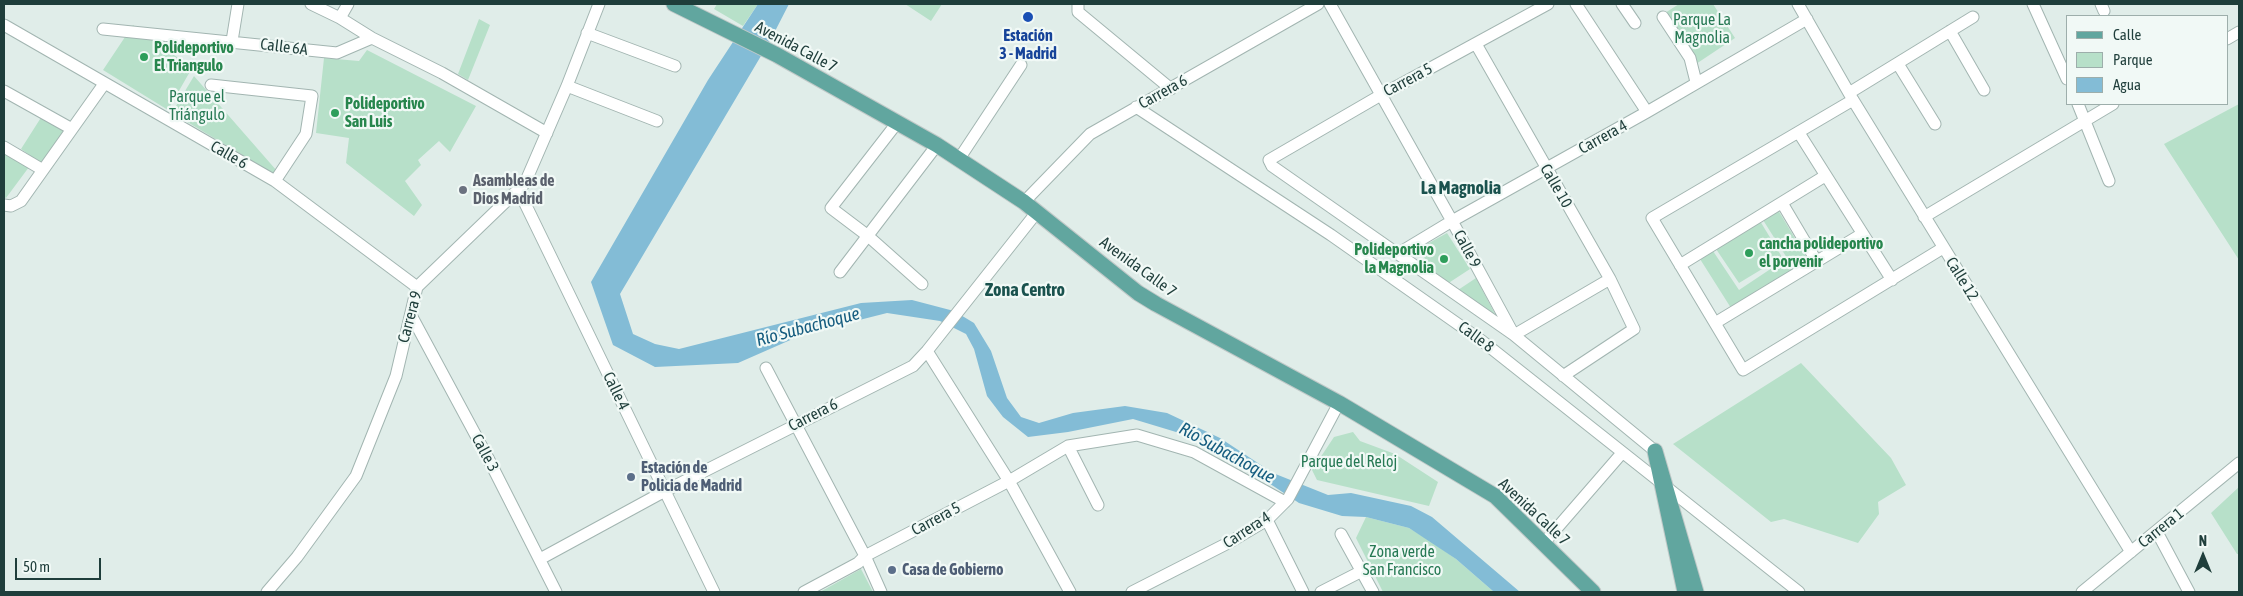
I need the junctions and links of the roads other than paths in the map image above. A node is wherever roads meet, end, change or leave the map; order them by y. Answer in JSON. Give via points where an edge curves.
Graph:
{"nodes":[{"id":1,"x":238,"y":4,"type":"edge"},
{"id":2,"x":311,"y":4,"type":"edge"},
{"id":3,"x":348,"y":4,"type":"edge"},
{"id":4,"x":599,"y":4,"type":"edge"},
{"id":5,"x":674,"y":4,"type":"edge"},
{"id":6,"x":1318,"y":4,"type":"edge"},
{"id":7,"x":1330,"y":4,"type":"edge"},
{"id":8,"x":1548,"y":4,"type":"edge"},
{"id":9,"x":1576,"y":4,"type":"edge"},
{"id":10,"x":1622,"y":4,"type":"edge"},
{"id":11,"x":2033,"y":4,"type":"edge"},
{"id":12,"x":1801,"y":5,"type":"edge"},
{"id":13,"x":1078,"y":8,"type":"edge"},
{"id":14,"x":1663,"y":17,"type":"dead end"},
{"id":15,"x":1973,"y":17,"type":"dead end"},
{"id":16,"x":340,"y":18,"type":"junction"},
{"id":17,"x":1807,"y":19,"type":"junction"},
{"id":18,"x":1635,"y":23,"type":"dead end"},
{"id":19,"x":4,"y":25,"type":"edge"},
{"id":20,"x":103,"y":29,"type":"dead end"},
{"id":21,"x":1950,"y":31,"type":"junction"},
{"id":22,"x":2239,"y":32,"type":"edge"},
{"id":23,"x":588,"y":33,"type":"junction"},
{"id":24,"x":372,"y":38,"type":"junction"},
{"id":25,"x":2228,"y":38,"type":"edge"},
{"id":26,"x":232,"y":41,"type":"junction"},
{"id":27,"x":1476,"y":44,"type":"junction"},
{"id":28,"x":1898,"y":64,"type":"junction"},
{"id":29,"x":675,"y":66,"type":"dead end"},
{"id":30,"x":1022,"y":66,"type":"dead end"},
{"id":31,"x":2066,"y":77,"type":"edge"},
{"id":32,"x":1696,"y":82,"type":"junction"},
{"id":33,"x":104,"y":84,"type":"junction"},
{"id":34,"x":211,"y":85,"type":"dead end"},
{"id":35,"x":567,"y":86,"type":"junction"},
{"id":36,"x":1171,"y":89,"type":"junction"},
{"id":37,"x":1984,"y":90,"type":"dead end"},
{"id":38,"x":4,"y":92,"type":"edge"},
{"id":39,"x":1381,"y":94,"type":"junction"},
{"id":40,"x":1851,"y":97,"type":"junction"},
{"id":41,"x":2078,"y":105,"type":"edge"},
{"id":42,"x":2111,"y":105,"type":"edge"},
{"id":43,"x":1136,"y":107,"type":"junction"},
{"id":44,"x":1647,"y":112,"type":"junction"},
{"id":45,"x":2085,"y":120,"type":"junction"},
{"id":46,"x":658,"y":121,"type":"dead end"},
{"id":47,"x":897,"y":123,"type":"junction"},
{"id":48,"x":1935,"y":124,"type":"dead end"},
{"id":49,"x":72,"y":129,"type":"junction"},
{"id":50,"x":547,"y":133,"type":"junction"},
{"id":51,"x":1799,"y":133,"type":"junction"},
{"id":52,"x":937,"y":145,"type":"junction"},
{"id":53,"x":4,"y":147,"type":"edge"},
{"id":54,"x":959,"y":159,"type":"junction"},
{"id":55,"x":1545,"y":169,"type":"junction"},
{"id":56,"x":43,"y":170,"type":"junction"},
{"id":57,"x":1825,"y":176,"type":"junction"},
{"id":58,"x":275,"y":181,"type":"junction"},
{"id":59,"x":2109,"y":181,"type":"dead end"},
{"id":60,"x":518,"y":189,"type":"junction"},
{"id":61,"x":1024,"y":202,"type":"junction"},
{"id":62,"x":1782,"y":203,"type":"junction"},
{"id":63,"x":8,"y":205,"type":"edge"},
{"id":64,"x":1037,"y":212,"type":"junction"},
{"id":65,"x":1924,"y":216,"type":"junction"},
{"id":66,"x":1452,"y":221,"type":"junction"},
{"id":67,"x":1862,"y":234,"type":"junction"},
{"id":68,"x":868,"y":236,"type":"junction"},
{"id":69,"x":1943,"y":248,"type":"junction"},
{"id":70,"x":1399,"y":254,"type":"junction"},
{"id":71,"x":1817,"y":262,"type":"junction"},
{"id":72,"x":1680,"y":265,"type":"junction"},
{"id":73,"x":840,"y":272,"type":"dead end"},
{"id":74,"x":1610,"y":280,"type":"junction"},
{"id":75,"x":1892,"y":280,"type":"junction"},
{"id":76,"x":922,"y":284,"type":"dead end"},
{"id":77,"x":417,"y":287,"type":"junction"},
{"id":78,"x":411,"y":315,"type":"junction"},
{"id":79,"x":1715,"y":324,"type":"junction"},
{"id":80,"x":1514,"y":335,"type":"junction"},
{"id":81,"x":928,"y":351,"type":"junction"},
{"id":82,"x":766,"y":368,"type":"dead end"},
{"id":83,"x":1563,"y":376,"type":"junction"},
{"id":84,"x":1339,"y":403,"type":"junction"},
{"id":85,"x":794,"y":425,"type":"junction"},
{"id":86,"x":1068,"y":446,"type":"junction"},
{"id":87,"x":1656,"y":451,"type":"junction"},
{"id":88,"x":1622,"y":453,"type":"junction"},
{"id":89,"x":2239,"y":463,"type":"edge"},
{"id":90,"x":1009,"y":481,"type":"junction"},
{"id":91,"x":665,"y":491,"type":"junction"},
{"id":92,"x":1286,"y":500,"type":"junction"},
{"id":93,"x":1098,"y":505,"type":"dead end"},
{"id":94,"x":1267,"y":520,"type":"junction"},
{"id":95,"x":2157,"y":532,"type":"junction"},
{"id":96,"x":1341,"y":534,"type":"dead end"},
{"id":97,"x":1544,"y":543,"type":"junction"},
{"id":98,"x":2131,"y":552,"type":"junction"},
{"id":99,"x":864,"y":556,"type":"junction"},
{"id":100,"x":540,"y":560,"type":"junction"},
{"id":101,"x":1362,"y":571,"type":"junction"},
{"id":102,"x":273,"y":590,"type":"edge"},
{"id":103,"x":1140,"y":591,"type":"edge"},
{"id":104,"x":556,"y":592,"type":"edge"},
{"id":105,"x":714,"y":592,"type":"edge"},
{"id":106,"x":804,"y":592,"type":"edge"},
{"id":107,"x":881,"y":592,"type":"edge"},
{"id":108,"x":1070,"y":592,"type":"edge"},
{"id":109,"x":1303,"y":592,"type":"edge"},
{"id":110,"x":1321,"y":592,"type":"edge"},
{"id":111,"x":1373,"y":592,"type":"edge"},
{"id":112,"x":1593,"y":592,"type":"edge"},
{"id":113,"x":1685,"y":592,"type":"edge"},
{"id":114,"x":1696,"y":592,"type":"edge"},
{"id":115,"x":1798,"y":592,"type":"edge"},
{"id":116,"x":2082,"y":592,"type":"edge"},
{"id":117,"x":2189,"y":592,"type":"edge"}],
"edges":[{"from":1,"to":26,"type":"street"},
{"from":2,"to":16,"type":"street"},
{"from":3,"to":16,"type":"street"},
{"from":4,"to":23,"type":"street","name":"Carrera 9"},
{"from":5,"to":47,"type":"main road","name":"Avenida Calle 7","via":[[777,55]]},
{"from":6,"to":36,"type":"street","name":"Carrera 6"},
{"from":7,"to":39,"type":"street","name":"Calle 9"},
{"from":8,"to":27,"type":"street","name":"Carrera 5"},
{"from":9,"to":44,"type":"street"},
{"from":10,"to":18,"type":"street"},
{"from":11,"to":31,"type":"street"},
{"from":12,"to":17,"type":"street","name":"Calle 12"},
{"from":13,"to":36,"type":"street"},
{"from":14,"to":32,"type":"street","via":[[1690,58]]},
{"from":15,"to":21,"type":"street"},
{"from":16,"to":24,"type":"street"},
{"from":17,"to":32,"type":"street","name":"Carrera 4"},
{"from":17,"to":40,"type":"street","name":"Calle 12"},
{"from":19,"to":33,"type":"street","name":"Calle 6"},
{"from":20,"to":26,"type":"street","name":"Calle 6A"},
{"from":21,"to":28,"type":"street"},
{"from":21,"to":37,"type":"street"},
{"from":22,"to":25,"type":"street"},
{"from":23,"to":29,"type":"street"},
{"from":23,"to":35,"type":"street","name":"Carrera 9"},
{"from":24,"to":26,"type":"street","name":"Calle 6A","via":[[337,53]]},
{"from":24,"to":50,"type":"street","via":[[442,73]]},
{"from":27,"to":39,"type":"street","name":"Carrera 5"},
{"from":27,"to":55,"type":"street","name":"Calle 10"},
{"from":28,"to":40,"type":"street"},
{"from":28,"to":48,"type":"street"},
{"from":30,"to":54,"type":"street"},
{"from":32,"to":44,"type":"street","name":"Carrera 4"},
{"from":33,"to":49,"type":"street"},
{"from":33,"to":58,"type":"street","name":"Calle 6"},
{"from":34,"to":58,"type":"street","via":[[312,96],[306,134]]},
{"from":35,"to":46,"type":"street"},
{"from":35,"to":50,"type":"street","name":"Carrera 9"},
{"from":36,"to":43,"type":"street","name":"Carrera 6"},
{"from":38,"to":49,"type":"street"},
{"from":39,"to":66,"type":"street","name":"Calle 9"},
{"from":39,"to":70,"type":"street","name":"Carrera 5","via":[[1269,160],[1272,166]]},
{"from":40,"to":51,"type":"street"},
{"from":40,"to":65,"type":"street","name":"Calle 12"},
{"from":41,"to":45,"type":"street"},
{"from":42,"to":45,"type":"street"},
{"from":43,"to":61,"type":"street","name":"Carrera 6","via":[[1090,134]]},
{"from":43,"to":88,"type":"street","name":"Calle 8","via":[[1482,341]]},
{"from":44,"to":55,"type":"street","name":"Carrera 4"},
{"from":45,"to":59,"type":"street"},
{"from":45,"to":65,"type":"street"},
{"from":47,"to":52,"type":"main road","name":"Avenida Calle 7"},
{"from":47,"to":68,"type":"street","via":[[830,208]]},
{"from":49,"to":56,"type":"street"},
{"from":50,"to":60,"type":"street","name":"Carrera 9","via":[[524,183]]},
{"from":51,"to":57,"type":"street"},
{"from":51,"to":72,"type":"street","via":[[1652,218]]},
{"from":52,"to":54,"type":"main road","name":"Avenida Calle 7"},
{"from":52,"to":68,"type":"street"},
{"from":53,"to":56,"type":"street"},
{"from":54,"to":61,"type":"main road","name":"Avenida Calle 7"},
{"from":55,"to":66,"type":"street","name":"Carrera 4"},
{"from":55,"to":74,"type":"street","name":"Calle 10"},
{"from":56,"to":63,"type":"street","via":[[21,201]]},
{"from":57,"to":62,"type":"street"},
{"from":57,"to":67,"type":"street"},
{"from":58,"to":77,"type":"street","name":"Calle 6"},
{"from":60,"to":77,"type":"street","name":"Carrera 9"},
{"from":60,"to":91,"type":"street","name":"Calle 4"},
{"from":61,"to":64,"type":"main road","name":"Avenida Calle 7"},
{"from":62,"to":71,"type":"street"},
{"from":62,"to":72,"type":"street"},
{"from":64,"to":81,"type":"street","name":"Carrera 6"},
{"from":64,"to":84,"type":"main road","name":"Avenida Calle 7","via":[[1138,293]]},
{"from":65,"to":69,"type":"street","name":"Calle 12"},
{"from":66,"to":70,"type":"street","name":"Carrera 4"},
{"from":66,"to":80,"type":"street","name":"Calle 9"},
{"from":67,"to":71,"type":"street"},
{"from":67,"to":75,"type":"street"},
{"from":68,"to":73,"type":"street"},
{"from":68,"to":76,"type":"street"},
{"from":69,"to":75,"type":"street"},
{"from":69,"to":98,"type":"street","name":"Calle 12"},
{"from":70,"to":80,"type":"street"},
{"from":71,"to":79,"type":"street"},
{"from":72,"to":79,"type":"street"},
{"from":74,"to":80,"type":"street"},
{"from":74,"to":83,"type":"street","name":"Calle 10","via":[[1634,329]]},
{"from":75,"to":79,"type":"street","via":[[1743,370]]},
{"from":77,"to":78,"type":"street","name":"Carrera 9"},
{"from":78,"to":100,"type":"street","name":"Calle 3"},
{"from":78,"to":102,"type":"street","name":"Carrera 9","via":[[396,376],[356,476]]},
{"from":80,"to":83,"type":"street","name":"Calle 9"},
{"from":81,"to":85,"type":"street","name":"Carrera 6","via":[[913,366]]},
{"from":81,"to":90,"type":"street"},
{"from":82,"to":85,"type":"street"},
{"from":83,"to":87,"type":"street","name":"Calle 9"},
{"from":84,"to":92,"type":"street","name":"Carrera 4"},
{"from":84,"to":97,"type":"main road","name":"Avenida Calle 7","via":[[1495,496]]},
{"from":85,"to":91,"type":"street","name":"Carrera 6"},
{"from":85,"to":99,"type":"street"},
{"from":86,"to":90,"type":"street","name":"Carrera 5"},
{"from":86,"to":92,"type":"street","via":[[1137,435],[1194,452]]},
{"from":86,"to":93,"type":"street"},
{"from":87,"to":113,"type":"main road"},
{"from":87,"to":114,"type":"main road"},
{"from":88,"to":97,"type":"street"},
{"from":88,"to":115,"type":"street","name":"Calle 8"},
{"from":89,"to":95,"type":"street","name":"Carrera 1"},
{"from":90,"to":99,"type":"street","name":"Carrera 5"},
{"from":90,"to":108,"type":"street"},
{"from":91,"to":100,"type":"street","name":"Carrera 6"},
{"from":91,"to":105,"type":"street","name":"Calle 4"},
{"from":92,"to":94,"type":"street","name":"Carrera 4"},
{"from":94,"to":103,"type":"street","name":"Carrera 4"},
{"from":94,"to":109,"type":"street"},
{"from":95,"to":98,"type":"street","name":"Carrera 1"},
{"from":95,"to":117,"type":"street"},
{"from":96,"to":101,"type":"street"},
{"from":97,"to":112,"type":"main road","name":"Avenida Calle 7"},
{"from":98,"to":116,"type":"street","name":"Carrera 1"},
{"from":99,"to":106,"type":"street","name":"Carrera 5","via":[[858,564]]},
{"from":99,"to":107,"type":"street"},
{"from":100,"to":104,"type":"street","name":"Calle 3"},
{"from":101,"to":110,"type":"street"},
{"from":101,"to":111,"type":"street"}]}
